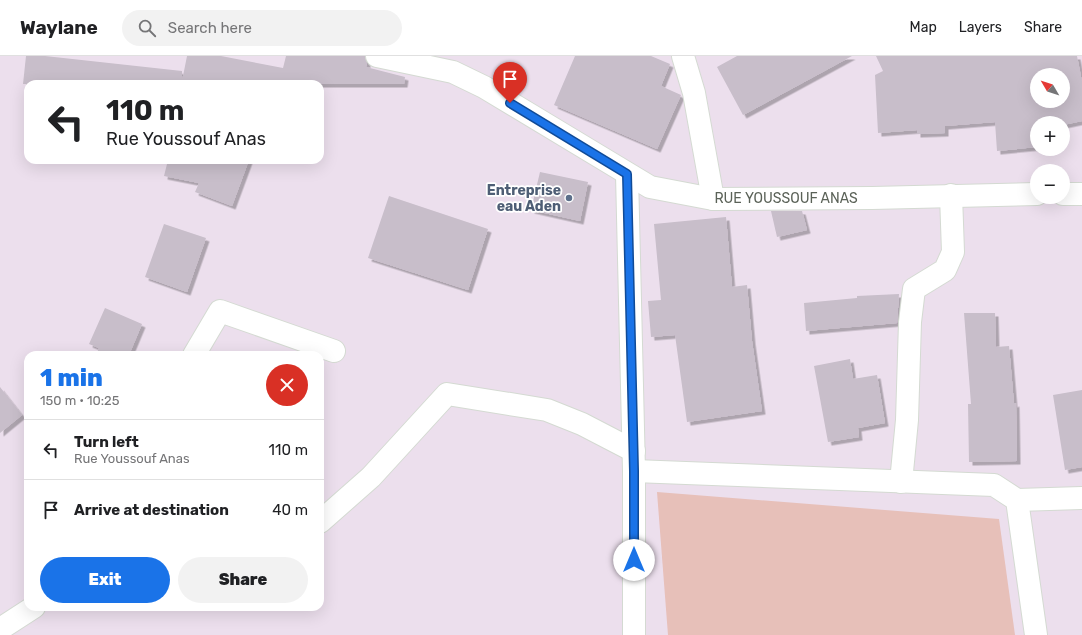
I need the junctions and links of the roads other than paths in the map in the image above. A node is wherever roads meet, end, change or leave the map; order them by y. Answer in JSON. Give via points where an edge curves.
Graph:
{"nodes":[{"id":1,"x":377,"y":56,"type":"edge"},
{"id":2,"x":683,"y":56,"type":"edge"},
{"id":3,"x":627,"y":174,"type":"junction"},
{"id":4,"x":1030,"y":194,"type":"edge"},
{"id":5,"x":1070,"y":194,"type":"edge"},
{"id":6,"x":1082,"y":194,"type":"edge"},
{"id":7,"x":951,"y":195,"type":"junction"},
{"id":8,"x":713,"y":199,"type":"junction"},
{"id":9,"x":196,"y":351,"type":"edge"},
{"id":10,"x":334,"y":351,"type":"dead end"},
{"id":11,"x":634,"y":461,"type":"junction"},
{"id":12,"x":901,"y":482,"type":"junction"},
{"id":13,"x":1082,"y":498,"type":"edge"},
{"id":14,"x":1017,"y":500,"type":"junction"},
{"id":15,"x":324,"y":518,"type":"edge"},
{"id":16,"x":28,"y":611,"type":"edge"},
{"id":17,"x":0,"y":628,"type":"edge"},
{"id":18,"x":634,"y":635,"type":"edge"},
{"id":19,"x":1036,"y":635,"type":"edge"}],
"edges":[{"from":1,"to":3,"type":"street","name":"RUE YOUSSOUF ANAS","via":[[453,72],[484,87]]},
{"from":2,"to":8,"type":"street","via":[[694,92]]},
{"from":3,"to":8,"type":"street","name":"RUE YOUSSOUF ANAS","via":[[650,187]]},
{"from":3,"to":11,"type":"street"},
{"from":4,"to":7,"type":"street","name":"RUE YOUSSOUF ANAS"},
{"from":5,"to":6,"type":"street"},
{"from":7,"to":8,"type":"street","name":"RUE YOUSSOUF ANAS"},
{"from":7,"to":12,"type":"street","via":[[953,252],[945,270],[914,289]]},
{"from":9,"to":10,"type":"street","via":[[220,311]]},
{"from":11,"to":12,"type":"street"},
{"from":11,"to":15,"type":"street","via":[[582,424],[548,410],[447,394],[371,477]]},
{"from":11,"to":18,"type":"street"},
{"from":12,"to":14,"type":"street","via":[[994,485]]},
{"from":13,"to":14,"type":"street"},
{"from":14,"to":19,"type":"street"},
{"from":16,"to":17,"type":"street"}]}
